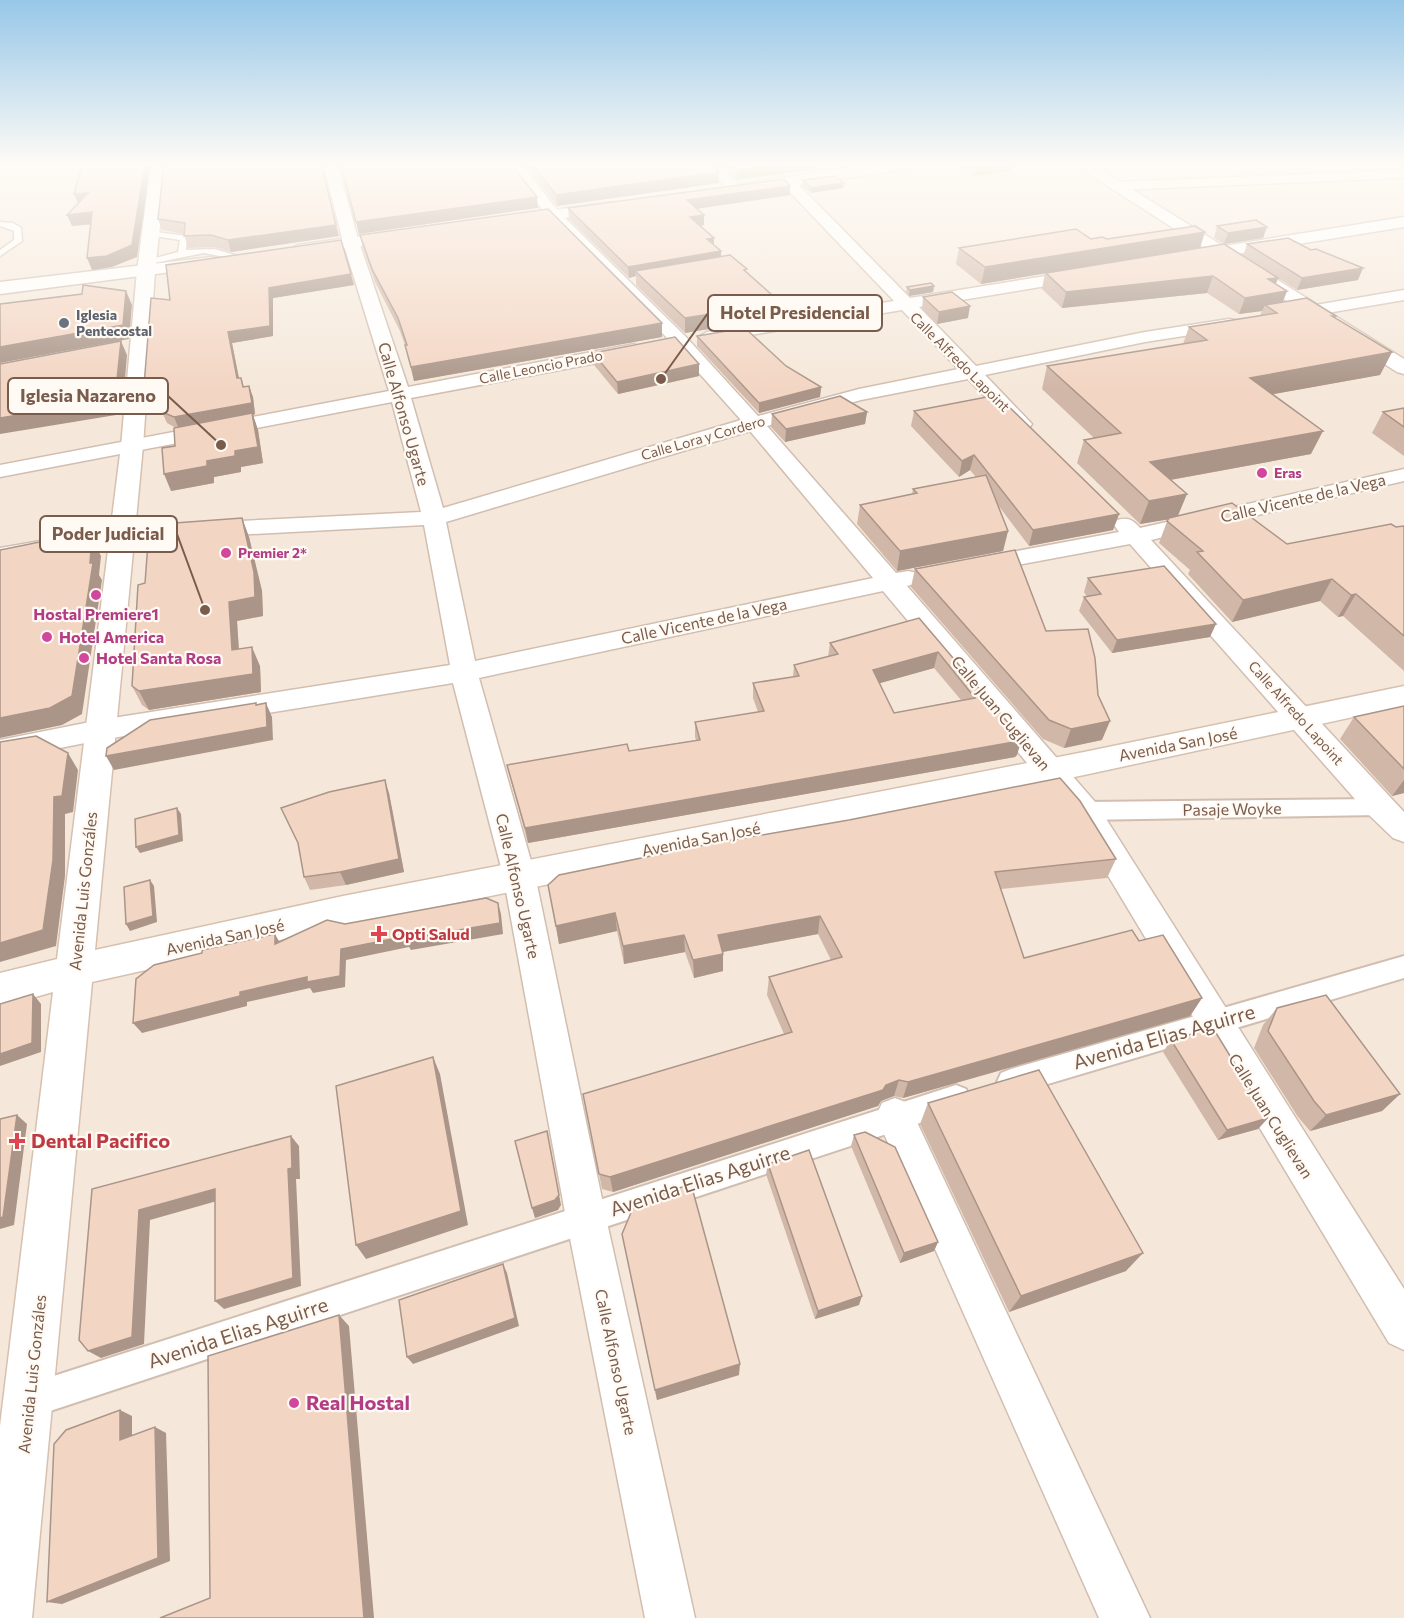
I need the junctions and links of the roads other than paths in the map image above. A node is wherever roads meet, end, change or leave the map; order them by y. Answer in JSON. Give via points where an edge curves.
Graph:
{"nodes":[{"id":1,"x":18,"y":239,"type":"edge"},
{"id":2,"x":150,"y":239,"type":"edge"},
{"id":3,"x":184,"y":239,"type":"edge"},
{"id":4,"x":350,"y":239,"type":"edge"},
{"id":5,"x":382,"y":239,"type":"edge"},
{"id":6,"x":580,"y":239,"type":"edge"},
{"id":7,"x":841,"y":239,"type":"edge"},
{"id":8,"x":1200,"y":239,"type":"edge"},
{"id":9,"x":1303,"y":239,"type":"edge"},
{"id":10,"x":351,"y":243,"type":"junction"},
{"id":11,"x":281,"y":252,"type":"edge"},
{"id":12,"x":1221,"y":252,"type":"junction"},
{"id":13,"x":0,"y":254,"type":"edge"},
{"id":14,"x":257,"y":256,"type":"edge"},
{"id":15,"x":182,"y":257,"type":"junction"},
{"id":16,"x":240,"y":258,"type":"junction"},
{"id":17,"x":1174,"y":260,"type":"edge"},
{"id":18,"x":146,"y":267,"type":"junction"},
{"id":19,"x":1104,"y":272,"type":"edge"},
{"id":20,"x":0,"y":288,"type":"edge"},
{"id":21,"x":1404,"y":295,"type":"edge"},
{"id":22,"x":905,"y":306,"type":"junction"},
{"id":23,"x":1314,"y":310,"type":"junction"},
{"id":24,"x":1269,"y":318,"type":"edge"},
{"id":25,"x":1247,"y":321,"type":"edge"},
{"id":26,"x":680,"y":341,"type":"junction"},
{"id":27,"x":142,"y":345,"type":"junction"},
{"id":28,"x":118,"y":350,"type":"edge"},
{"id":29,"x":1404,"y":368,"type":"edge"},
{"id":30,"x":969,"y":372,"type":"junction"},
{"id":31,"x":400,"y":394,"type":"junction"},
{"id":32,"x":754,"y":423,"type":"junction"},
{"id":33,"x":1036,"y":438,"type":"edge"},
{"id":34,"x":132,"y":446,"type":"junction"},
{"id":35,"x":0,"y":471,"type":"edge"},
{"id":36,"x":1404,"y":475,"type":"edge"},
{"id":37,"x":1111,"y":512,"type":"edge"},
{"id":38,"x":434,"y":518,"type":"junction"},
{"id":39,"x":121,"y":534,"type":"junction"},
{"id":40,"x":1136,"y":536,"type":"junction"},
{"id":41,"x":0,"y":555,"type":"edge"},
{"id":42,"x":890,"y":582,"type":"junction"},
{"id":43,"x":464,"y":672,"type":"junction"},
{"id":44,"x":1404,"y":696,"type":"edge"},
{"id":45,"x":1302,"y":719,"type":"junction"},
{"id":46,"x":100,"y":730,"type":"junction"},
{"id":47,"x":0,"y":750,"type":"edge"},
{"id":48,"x":1049,"y":770,"type":"junction"},
{"id":49,"x":1380,"y":807,"type":"junction"},
{"id":50,"x":1085,"y":811,"type":"junction"},
{"id":51,"x":1404,"y":830,"type":"edge"},
{"id":52,"x":519,"y":875,"type":"junction"},
{"id":53,"x":1404,"y":966,"type":"edge"},
{"id":54,"x":75,"y":970,"type":"junction"},
{"id":55,"x":0,"y":990,"type":"edge"},
{"id":56,"x":1213,"y":1022,"type":"junction"},
{"id":57,"x":896,"y":1116,"type":"junction"},
{"id":58,"x":586,"y":1218,"type":"junction"},
{"id":59,"x":1404,"y":1328,"type":"edge"},
{"id":60,"x":15,"y":1405,"type":"edge"},
{"id":61,"x":4,"y":1618,"type":"edge"},
{"id":62,"x":670,"y":1618,"type":"edge"},
{"id":63,"x":1125,"y":1618,"type":"edge"}],
"edges":[{"from":1,"to":13,"type":"lane"},
{"from":2,"to":18,"type":"main road","name":"Avenida Luis Gonzáles"},
{"from":3,"to":15,"type":"lane"},
{"from":4,"to":10,"type":"street","name":"Calle Alfonso Ugarte"},
{"from":5,"to":10,"type":"main road"},
{"from":6,"to":26,"type":"street","name":"Calle Juan Cuglievan","via":[[626,281]]},
{"from":7,"to":22,"type":"street","name":"Calle Alfredo Lapoint"},
{"from":8,"to":12,"type":"main road"},
{"from":9,"to":12,"type":"street"},
{"from":10,"to":11,"type":"main road"},
{"from":10,"to":31,"type":"street","name":"Calle Alfonso Ugarte"},
{"from":12,"to":17,"type":"street"},
{"from":12,"to":23,"type":"main road"},
{"from":14,"to":16,"type":"main road"},
{"from":15,"to":16,"type":"main road"},
{"from":15,"to":16,"type":"lane","via":[[215,249]]},
{"from":15,"to":18,"type":"main road"},
{"from":18,"to":20,"type":"main road"},
{"from":18,"to":27,"type":"main road","name":"Avenida Luis Gonzáles"},
{"from":19,"to":22,"type":"street","name":"Calle Leoncio Prado"},
{"from":21,"to":23,"type":"street"},
{"from":22,"to":26,"type":"street","name":"Calle Leoncio Prado"},
{"from":22,"to":30,"type":"street","name":"Calle Alfredo Lapoint"},
{"from":23,"to":24,"type":"street"},
{"from":23,"to":29,"type":"main road"},
{"from":25,"to":30,"type":"street","name":"Calle Lora y Cordero"},
{"from":26,"to":31,"type":"street","name":"Calle Leoncio Prado"},
{"from":26,"to":32,"type":"street","name":"Calle Juan Cuglievan"},
{"from":27,"to":28,"type":"street"},
{"from":27,"to":34,"type":"main road","name":"Avenida Luis Gonzáles"},
{"from":30,"to":32,"type":"street","name":"Calle Lora y Cordero"},
{"from":30,"to":33,"type":"street","name":"Calle Alfredo Lapoint"},
{"from":31,"to":34,"type":"street","name":"Calle Leoncio Prado"},
{"from":31,"to":38,"type":"street","name":"Calle Alfonso Ugarte"},
{"from":32,"to":38,"type":"street","name":"Calle Lora y Cordero"},
{"from":32,"to":42,"type":"street","name":"Calle Juan Cuglievan"},
{"from":34,"to":35,"type":"street","name":"Calle Leoncio Prado"},
{"from":34,"to":39,"type":"main road","name":"Avenida Luis Gonzáles"},
{"from":36,"to":40,"type":"street","name":"Calle Vicente de la Vega"},
{"from":37,"to":40,"type":"street","name":"Calle Alfredo Lapoint"},
{"from":38,"to":39,"type":"street","name":"Calle Lora y Cordero"},
{"from":38,"to":43,"type":"street","name":"Calle Alfonso Ugarte"},
{"from":39,"to":41,"type":"street","name":"Calle Lora y Cordero"},
{"from":39,"to":46,"type":"main road","name":"Avenida Luis Gonzáles"},
{"from":40,"to":42,"type":"street","name":"Calle Vicente de la Vega"},
{"from":40,"to":45,"type":"street","name":"Calle Alfredo Lapoint"},
{"from":42,"to":43,"type":"street","name":"Calle Vicente de la Vega"},
{"from":42,"to":48,"type":"street","name":"Calle Juan Cuglievan"},
{"from":43,"to":46,"type":"street","name":"Calle Vicente de la Vega"},
{"from":43,"to":52,"type":"street","name":"Calle Alfonso Ugarte"},
{"from":44,"to":45,"type":"main road","name":"Avenida San José"},
{"from":45,"to":48,"type":"main road","name":"Avenida San José"},
{"from":45,"to":49,"type":"street","name":"Calle Alfredo Lapoint"},
{"from":46,"to":47,"type":"street","name":"Calle Vicente de la Vega"},
{"from":46,"to":54,"type":"main road","name":"Avenida Luis Gonzáles"},
{"from":48,"to":50,"type":"street","name":"Calle Juan Cuglievan"},
{"from":48,"to":52,"type":"main road","name":"Avenida San José"},
{"from":49,"to":50,"type":"street","name":"Pasaje Woyke"},
{"from":49,"to":51,"type":"street","name":"Calle Alfredo Lapoint"},
{"from":50,"to":56,"type":"street","name":"Calle Juan Cuglievan"},
{"from":52,"to":54,"type":"main road","name":"Avenida San José"},
{"from":52,"to":58,"type":"street","name":"Calle Alfonso Ugarte"},
{"from":53,"to":56,"type":"street","name":"Avenida Elias Aguirre"},
{"from":54,"to":55,"type":"main road","name":"Avenida San José"},
{"from":54,"to":60,"type":"main road","name":"Avenida Luis Gonzáles"},
{"from":56,"to":57,"type":"street","name":"Avenida Elias Aguirre"},
{"from":56,"to":59,"type":"street","name":"Calle Juan Cuglievan"},
{"from":57,"to":58,"type":"street","name":"Avenida Elias Aguirre"},
{"from":57,"to":63,"type":"street"},
{"from":58,"to":60,"type":"street","name":"Avenida Elias Aguirre"},
{"from":58,"to":62,"type":"street","name":"Calle Alfonso Ugarte"},
{"from":60,"to":61,"type":"main road","name":"Avenida Luis Gonzáles"}]}
